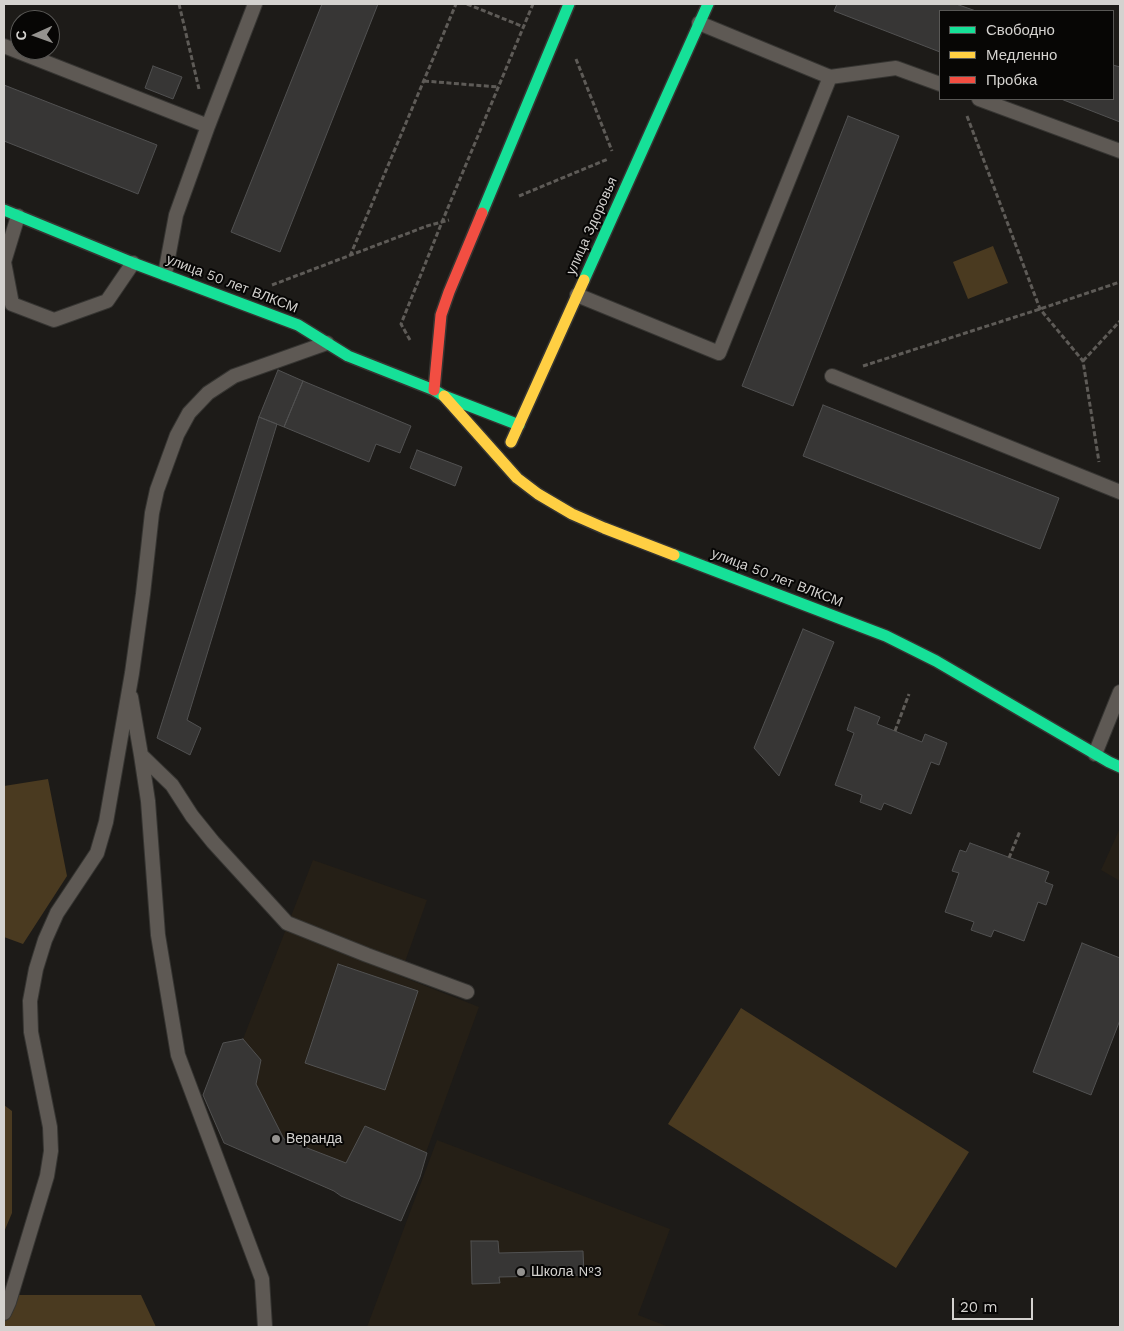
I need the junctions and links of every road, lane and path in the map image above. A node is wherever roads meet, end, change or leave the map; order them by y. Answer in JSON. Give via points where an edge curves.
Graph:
{"nodes":[{"id":1,"x":179,"y":4,"type":"edge"},
{"id":2,"x":255,"y":4,"type":"edge"},
{"id":3,"x":456,"y":4,"type":"edge"},
{"id":4,"x":467,"y":4,"type":"edge"},
{"id":5,"x":569,"y":4,"type":"edge"},
{"id":6,"x":708,"y":4,"type":"edge"},
{"id":7,"x":699,"y":23,"type":"junction"},
{"id":8,"x":524,"y":27,"type":"dead end"},
{"id":9,"x":4,"y":46,"type":"edge"},
{"id":10,"x":576,"y":58,"type":"dead end"},
{"id":11,"x":830,"y":77,"type":"junction"},
{"id":12,"x":424,"y":81,"type":"junction"},
{"id":13,"x":939,"y":84,"type":"edge"},
{"id":14,"x":498,"y":87,"type":"dead end"},
{"id":15,"x":982,"y":100,"type":"edge"},
{"id":16,"x":964,"y":108,"type":"dead end"},
{"id":17,"x":208,"y":126,"type":"junction"},
{"id":18,"x":1120,"y":151,"type":"edge"},
{"id":19,"x":518,"y":196,"type":"dead end"},
{"id":20,"x":4,"y":210,"type":"edge"},
{"id":21,"x":18,"y":216,"type":"junction"},
{"id":22,"x":450,"y":220,"type":"dead end"},
{"id":23,"x":350,"y":256,"type":"junction"},
{"id":24,"x":4,"y":262,"type":"edge"},
{"id":25,"x":133,"y":263,"type":"junction"},
{"id":26,"x":165,"y":274,"type":"junction"},
{"id":27,"x":1120,"y":282,"type":"edge"},
{"id":28,"x":577,"y":295,"type":"junction"},
{"id":29,"x":234,"y":300,"type":"junction"},
{"id":30,"x":1040,"y":310,"type":"junction"},
{"id":31,"x":1120,"y":321,"type":"edge"},
{"id":32,"x":328,"y":343,"type":"junction"},
{"id":33,"x":1083,"y":361,"type":"junction"},
{"id":34,"x":832,"y":376,"type":"joint"},
{"id":35,"x":439,"y":393,"type":"junction"},
{"id":36,"x":519,"y":425,"type":"junction"},
{"id":37,"x":502,"y":461,"type":"junction"},
{"id":38,"x":1103,"y":485,"type":"junction"},
{"id":39,"x":1120,"y":492,"type":"edge"},
{"id":40,"x":129,"y":686,"type":"junction"},
{"id":41,"x":1120,"y":692,"type":"edge"},
{"id":42,"x":910,"y":694,"type":"dead end"},
{"id":43,"x":894,"y":731,"type":"dead end"},
{"id":44,"x":1096,"y":754,"type":"junction"},
{"id":45,"x":141,"y":755,"type":"junction"},
{"id":46,"x":1120,"y":767,"type":"edge"},
{"id":47,"x":1020,"y":831,"type":"dead end"},
{"id":48,"x":1009,"y":858,"type":"dead end"},
{"id":49,"x":467,"y":992,"type":"dead end"},
{"id":50,"x":4,"y":1313,"type":"edge"},
{"id":51,"x":265,"y":1327,"type":"edge"}],
"edges":[{"from":1,"to":17,"type":"path"},
{"from":2,"to":17,"type":"lane"},
{"from":3,"to":12,"type":"path"},
{"from":4,"to":8,"type":"path"},
{"from":5,"to":35,"type":"street","via":[[449,292],[442,315]]},
{"from":6,"to":7,"type":"street","name":"улица Здоровья"},
{"from":7,"to":11,"type":"lane"},
{"from":7,"to":28,"type":"street","name":"улица Здоровья"},
{"from":9,"to":17,"type":"lane"},
{"from":10,"to":19,"type":"path","via":[[614,156]]},
{"from":11,"to":13,"type":"lane","via":[[896,68]]},
{"from":11,"to":28,"type":"lane","via":[[719,353]]},
{"from":12,"to":14,"type":"path"},
{"from":12,"to":23,"type":"path"},
{"from":15,"to":18,"type":"lane"},
{"from":16,"to":30,"type":"path"},
{"from":17,"to":26,"type":"lane","via":[[176,215]]},
{"from":20,"to":21,"type":"street","name":"улица 50 лет ВЛКСМ"},
{"from":21,"to":24,"type":"lane"},
{"from":21,"to":25,"type":"street","name":"улица 50 лет ВЛКСМ"},
{"from":22,"to":23,"type":"path"},
{"from":23,"to":29,"type":"path"},
{"from":24,"to":25,"type":"lane","via":[[12,304],[54,320],[107,301]]},
{"from":25,"to":26,"type":"street","name":"улица 50 лет ВЛКСМ"},
{"from":26,"to":29,"type":"street","name":"улица 50 лет ВЛКСМ"},
{"from":27,"to":30,"type":"path"},
{"from":28,"to":36,"type":"street","name":"улица Здоровья"},
{"from":29,"to":32,"type":"street","name":"улица 50 лет ВЛКСМ","via":[[298,325]]},
{"from":30,"to":33,"type":"path"},
{"from":30,"to":34,"type":"path"},
{"from":31,"to":33,"type":"path"},
{"from":32,"to":35,"type":"street","name":"улица 50 лет ВЛКСМ","via":[[348,356]]},
{"from":32,"to":40,"type":"lane","via":[[234,376],[208,392],[176,434],[152,513]]},
{"from":33,"to":38,"type":"path"},
{"from":34,"to":38,"type":"lane"},
{"from":35,"to":36,"type":"street","name":"улица 50 лет ВЛКСМ"},
{"from":35,"to":37,"type":"street","name":"улица 50 лет ВЛКСМ"},
{"from":36,"to":37,"type":"street","name":"улица Здоровья"},
{"from":37,"to":44,"type":"street","name":"улица 50 лет ВЛКСМ","via":[[538,494],[572,514],[886,636],[936,661]]},
{"from":38,"to":39,"type":"lane"},
{"from":40,"to":45,"type":"lane"},
{"from":40,"to":50,"type":"lane","via":[[106,822],[97,853],[57,913],[44,940],[36,969],[30,1001],[31,1032],[52,1151]]},
{"from":41,"to":44,"type":"lane"},
{"from":42,"to":43,"type":"path"},
{"from":44,"to":46,"type":"street","name":"улица 50 лет ВЛКСМ"},
{"from":45,"to":49,"type":"lane","via":[[172,785],[213,842],[287,923]]},
{"from":45,"to":51,"type":"lane","via":[[148,801],[158,935],[178,1055],[262,1279]]},
{"from":47,"to":48,"type":"path"}]}
